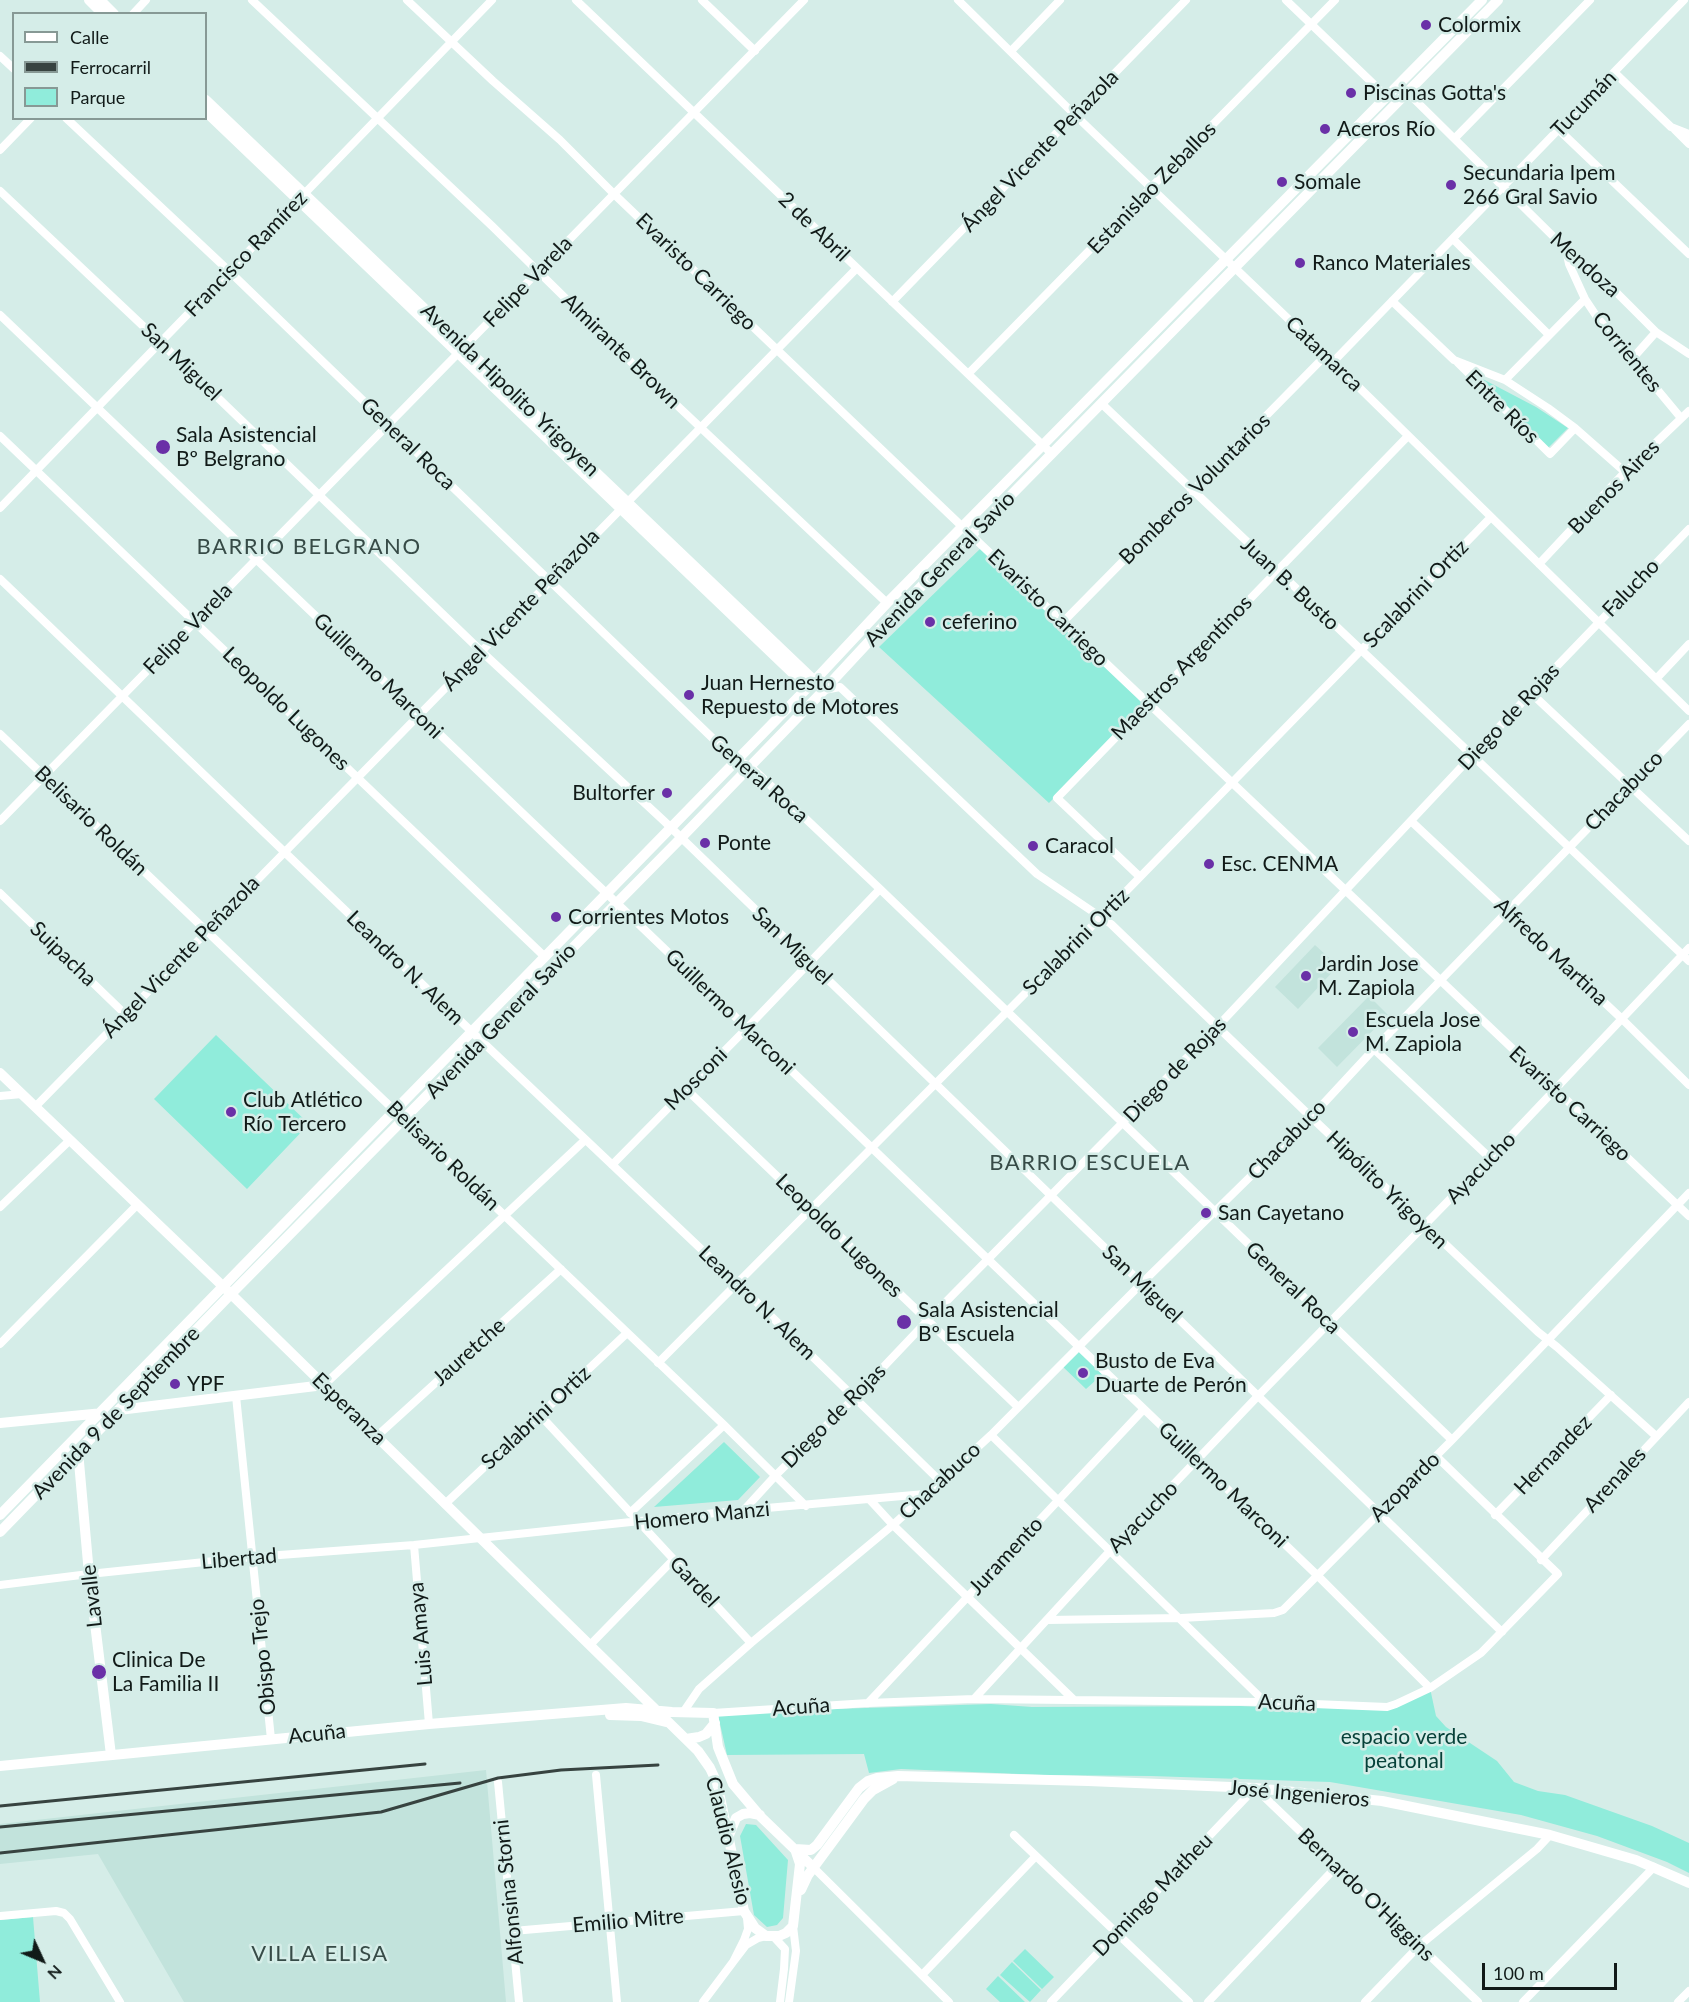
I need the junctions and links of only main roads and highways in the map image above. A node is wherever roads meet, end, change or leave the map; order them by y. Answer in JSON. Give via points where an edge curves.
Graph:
{"nodes":[{"id":1,"x":89,"y":0,"type":"edge"},
{"id":2,"x":100,"y":0,"type":"edge"},
{"id":3,"x":1482,"y":0,"type":"edge"},
{"id":4,"x":1498,"y":0,"type":"edge"},
{"id":5,"x":101,"y":12,"type":"edge"},
{"id":6,"x":112,"y":12,"type":"edge"},
{"id":7,"x":207,"y":101,"type":"edge"},
{"id":8,"x":207,"y":113,"type":"edge"},
{"id":9,"x":301,"y":197,"type":"junction"},
{"id":10,"x":811,"y":684,"type":"junction"},
{"id":11,"x":824,"y":690,"type":"junction"},
{"id":12,"x":0,"y":1073,"type":"edge"},
{"id":13,"x":227,"y":1290,"type":"junction"},
{"id":14,"x":324,"y":1385,"type":"junction"},
{"id":15,"x":120,"y":1410,"type":"junction"},
{"id":16,"x":101,"y":1413,"type":"junction"},
{"id":17,"x":0,"y":1423,"type":"edge"},
{"id":18,"x":77,"y":1437,"type":"junction"},
{"id":19,"x":78,"y":1453,"type":"junction"},
{"id":20,"x":0,"y":1515,"type":"edge"},
{"id":21,"x":0,"y":1532,"type":"edge"},
{"id":22,"x":654,"y":1710,"type":"junction"},
{"id":23,"x":684,"y":1711,"type":"junction"},
{"id":24,"x":562,"y":1714,"type":"junction"},
{"id":25,"x":714,"y":1718,"type":"junction"},
{"id":26,"x":669,"y":1723,"type":"junction"},
{"id":27,"x":683,"y":1736,"type":"junction"},
{"id":28,"x":695,"y":1748,"type":"joint"},
{"id":29,"x":111,"y":1755,"type":"junction"},
{"id":30,"x":0,"y":1766,"type":"edge"},
{"id":31,"x":898,"y":1776,"type":"junction"},
{"id":32,"x":760,"y":1815,"type":"junction"},
{"id":33,"x":729,"y":1835,"type":"junction"},
{"id":34,"x":795,"y":1849,"type":"junction"},
{"id":35,"x":813,"y":1867,"type":"junction"},
{"id":36,"x":1689,"y":1883,"type":"edge"},
{"id":37,"x":797,"y":1898,"type":"junction"}],
"edges":[{"from":1,"to":5,"type":"main road"},
{"from":2,"to":6,"type":"main road"},
{"from":3,"to":10,"type":"main road","name":"Avenida General Savio"},
{"from":4,"to":11,"type":"main road","name":"Avenida General Savio"},
{"from":7,"to":9,"type":"main road","name":"Avenida Hipolito Yrigoyen"},
{"from":8,"to":9,"type":"main road","name":"Avenida Hipolito Yrigoyen"},
{"from":9,"to":10,"type":"main road","name":"Avenida Hipolito Yrigoyen"},
{"from":10,"to":11,"type":"main road","name":"Avenida Hipolito Yrigoyen"},
{"from":10,"to":13,"type":"main road","name":"Avenida General Savio","via":[[395,1111]]},
{"from":11,"to":13,"type":"main road","name":"Avenida General Savio","via":[[404,1120]]},
{"from":12,"to":13,"type":"main road","name":"Esperanza"},
{"from":13,"to":14,"type":"main road","name":"Esperanza"},
{"from":13,"to":15,"type":"main road","name":"Avenida 9 de Septiembre"},
{"from":13,"to":16,"type":"main road","name":"Avenida 9 de Septiembre"},
{"from":14,"to":15,"type":"main road"},
{"from":14,"to":22,"type":"main road","name":"Esperanza"},
{"from":15,"to":16,"type":"main road"},
{"from":15,"to":19,"type":"main road","name":"Avenida 9 de Septiembre"},
{"from":16,"to":17,"type":"main road"},
{"from":16,"to":18,"type":"main road","name":"Avenida 9 de Septiembre"},
{"from":18,"to":19,"type":"main road","name":"Lavalle"},
{"from":18,"to":20,"type":"main road","name":"Avenida 9 de Septiembre"},
{"from":19,"to":21,"type":"main road","name":"Avenida 9 de Septiembre"},
{"from":19,"to":29,"type":"main road","name":"Lavalle"},
{"from":22,"to":23,"type":"main road","name":"Acuña"},
{"from":22,"to":24,"type":"main road","name":"Acuña","via":[[626,1708]]},
{"from":22,"to":26,"type":"main road","name":"Esperanza"},
{"from":23,"to":25,"type":"main road","name":"Acuña"},
{"from":23,"to":27,"type":"main road","via":[[680,1724]]},
{"from":24,"to":26,"type":"main road","via":[[641,1716]]},
{"from":24,"to":29,"type":"main road","name":"Acuña"},
{"from":25,"to":27,"type":"main road","via":[[706,1734]]},
{"from":25,"to":32,"type":"main road","via":[[718,1747],[728,1774]]},
{"from":26,"to":27,"type":"main road","name":"Esperanza"},
{"from":27,"to":28,"type":"main road","name":"Esperanza"},
{"from":28,"to":33,"type":"main road","name":"Claudio Alesio","via":[[714,1775]]},
{"from":29,"to":30,"type":"main road","name":"Acuña"},
{"from":31,"to":34,"type":"main road","name":"José Ingenieros","via":[[868,1781],[817,1845],[811,1850]]},
{"from":31,"to":35,"type":"main road","via":[[864,1799]]},
{"from":31,"to":36,"type":"main road","name":"José Ingenieros","via":[[1255,1788],[1382,1801],[1550,1835],[1611,1852]]},
{"from":32,"to":33,"type":"main road","via":[[750,1813],[736,1818]]},
{"from":32,"to":34,"type":"main road"},
{"from":33,"to":37,"type":"main road","name":"Claudio Alesio","via":[[746,1914],[759,1932],[769,1936],[786,1933],[793,1926]]},
{"from":34,"to":35,"type":"main road"},
{"from":34,"to":37,"type":"main road","via":[[800,1864]]},
{"from":35,"to":37,"type":"main road"}]}
